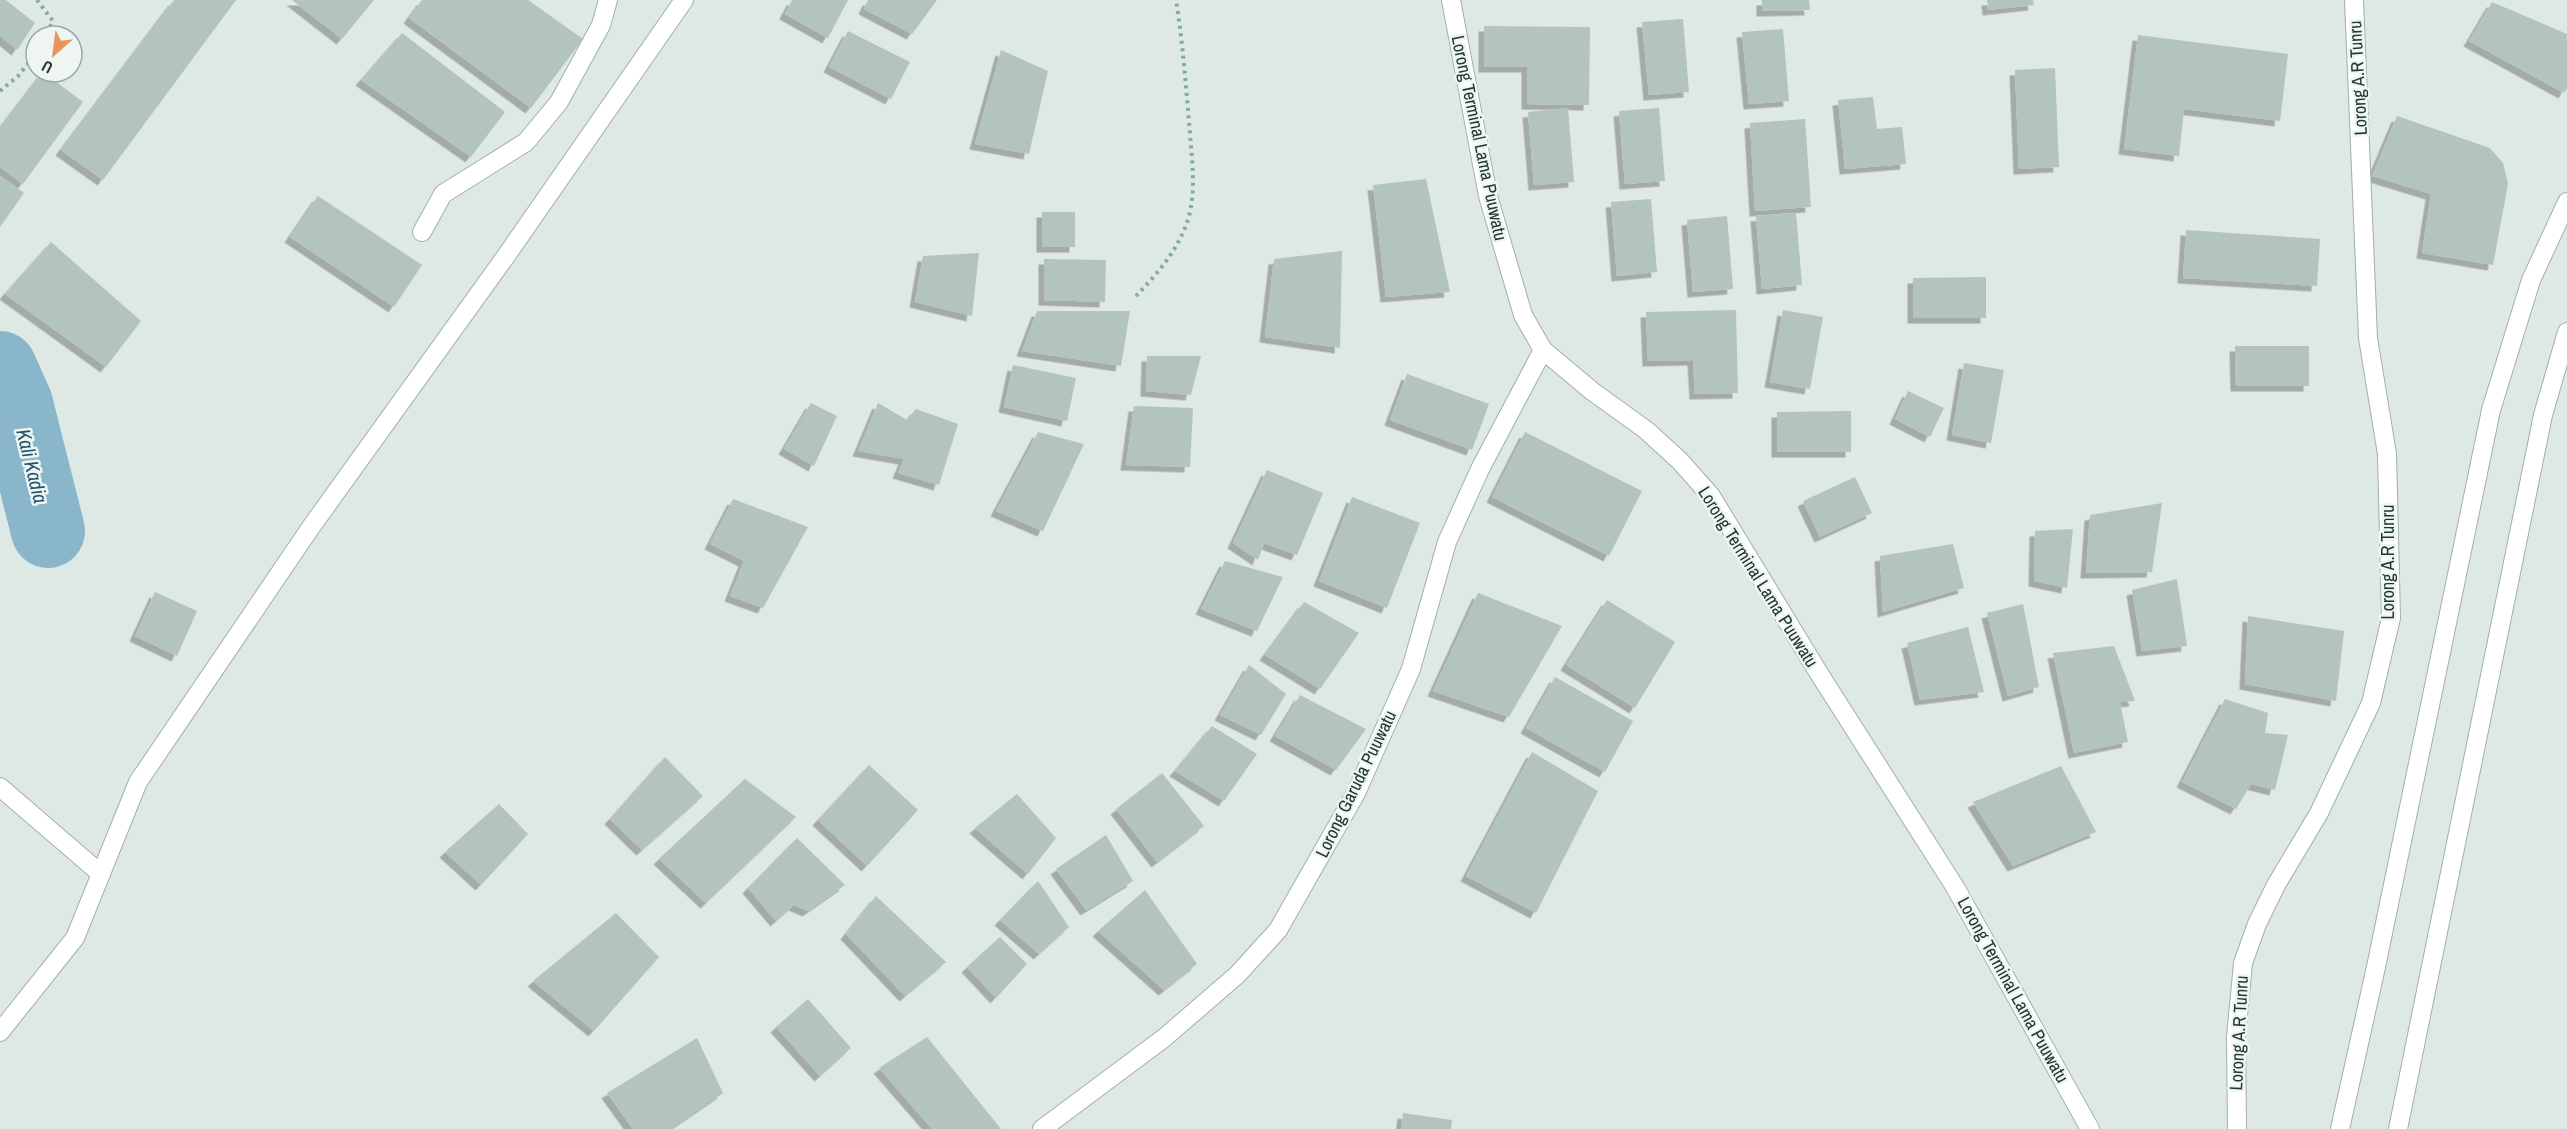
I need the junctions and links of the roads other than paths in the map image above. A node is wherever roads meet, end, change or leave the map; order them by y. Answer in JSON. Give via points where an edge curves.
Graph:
{"nodes":[{"id":1,"x":608,"y":0,"type":"edge"},
{"id":2,"x":684,"y":0,"type":"edge"},
{"id":3,"x":1451,"y":0,"type":"edge"},
{"id":4,"x":2354,"y":0,"type":"edge"},
{"id":5,"x":2567,"y":202,"type":"edge"},
{"id":6,"x":422,"y":232,"type":"dead end"},
{"id":7,"x":2567,"y":332,"type":"edge"},
{"id":8,"x":1543,"y":350,"type":"junction"},
{"id":9,"x":0,"y":787,"type":"edge"},
{"id":10,"x":101,"y":874,"type":"junction"},
{"id":11,"x":0,"y":1032,"type":"edge"},
{"id":12,"x":1042,"y":1129,"type":"edge"},
{"id":13,"x":2090,"y":1129,"type":"edge"},
{"id":14,"x":2237,"y":1129,"type":"edge"},
{"id":15,"x":2340,"y":1129,"type":"edge"},
{"id":16,"x":2398,"y":1129,"type":"edge"}],
"edges":[{"from":1,"to":6,"type":"street","via":[[601,25],[559,102],[526,142],[443,194]]},
{"from":2,"to":10,"type":"street","via":[[311,527],[138,782]]},
{"from":3,"to":8,"type":"street","name":"Lorong Terminal Lama Puuwatu","via":[[1488,196],[1523,315]]},
{"from":4,"to":14,"type":"street","name":"Lorong A.R Tunru","via":[[2368,338],[2387,454],[2391,618],[2371,703],[2319,813],[2276,885],[2243,963],[2236,1037]]},
{"from":5,"to":15,"type":"street","via":[[2531,280],[2491,410]]},
{"from":7,"to":16,"type":"street","via":[[2543,415]]},
{"from":8,"to":12,"type":"street","name":"Lorong Garuda Puuwatu","via":[[1480,469],[1447,542],[1411,669],[1356,793],[1278,930],[1237,975],[1164,1038]]},
{"from":8,"to":13,"type":"street","name":"Lorong Terminal Lama Puuwatu","via":[[1646,430],[1712,496],[1955,887]]},
{"from":9,"to":10,"type":"street"},
{"from":10,"to":11,"type":"street","via":[[75,938]]}]}
